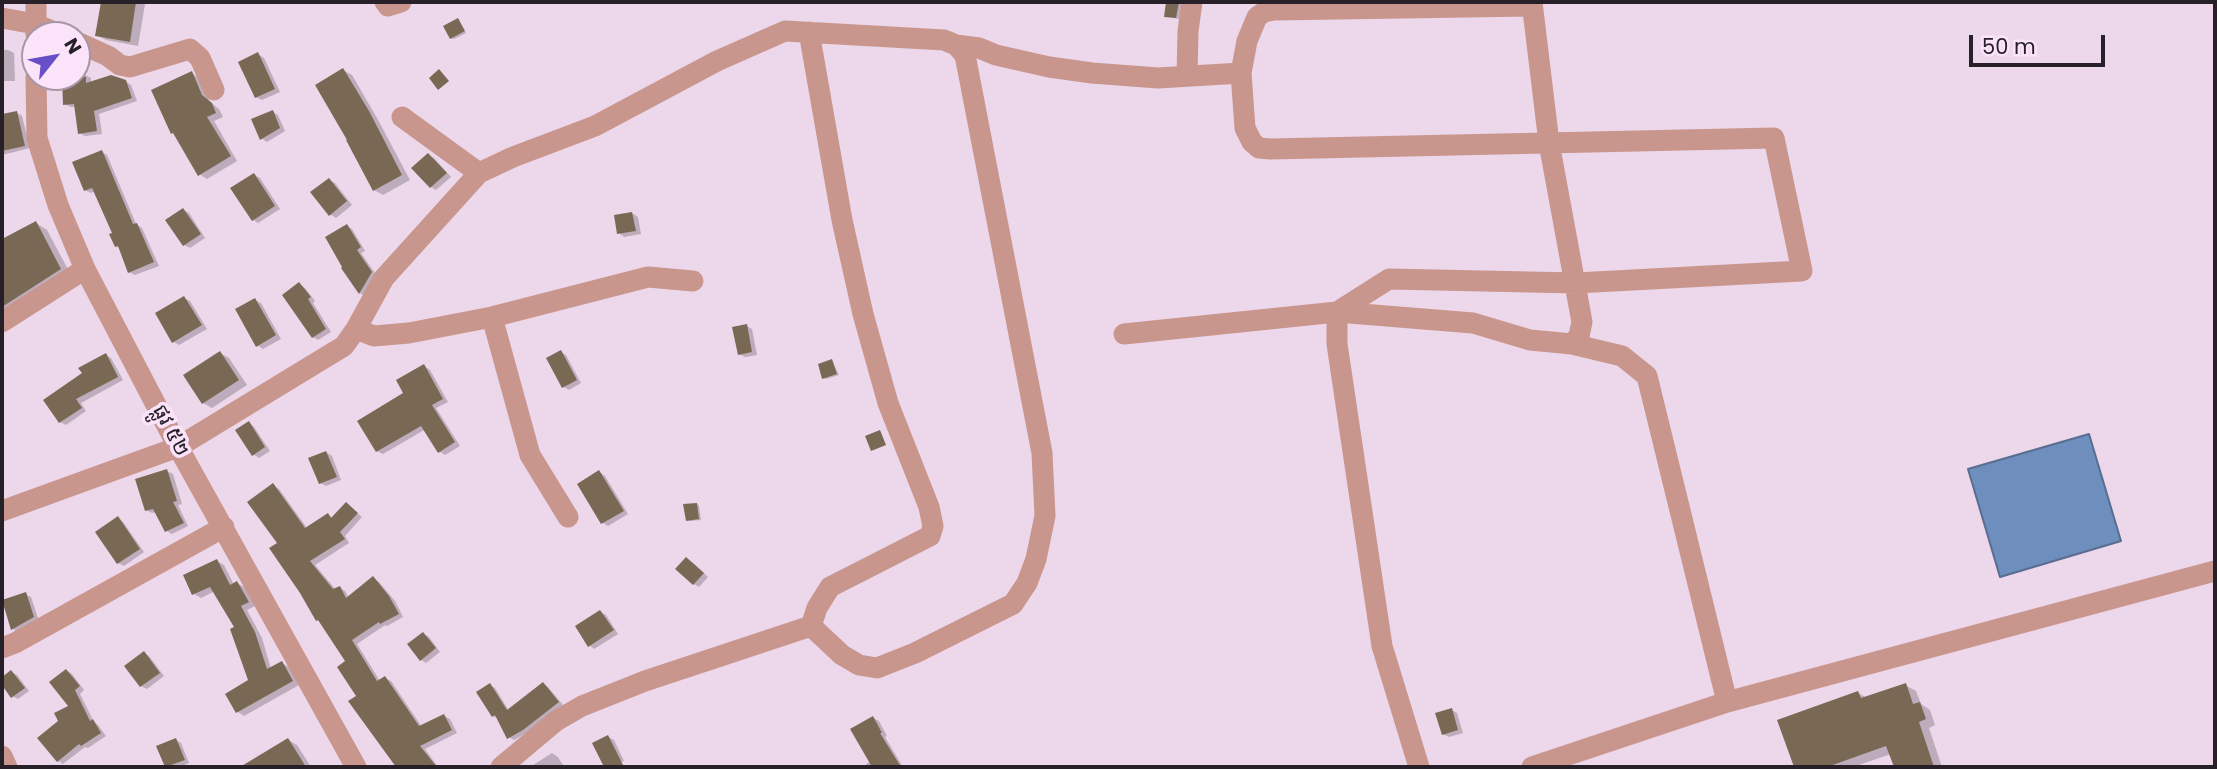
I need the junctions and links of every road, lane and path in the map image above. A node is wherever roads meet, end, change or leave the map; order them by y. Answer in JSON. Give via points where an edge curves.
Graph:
{"nodes":[{"id":1,"x":36,"y":2,"type":"edge"},
{"id":2,"x":385,"y":2,"type":"edge"},
{"id":3,"x":401,"y":2,"type":"edge"},
{"id":4,"x":1192,"y":2,"type":"edge"},
{"id":5,"x":1532,"y":4,"type":"edge"},
{"id":6,"x":2,"y":18,"type":"edge"},
{"id":7,"x":36,"y":21,"type":"edge"},
{"id":8,"x":21,"y":24,"type":"edge"},
{"id":9,"x":809,"y":32,"type":"junction"},
{"id":10,"x":956,"y":45,"type":"junction"},
{"id":11,"x":91,"y":48,"type":"edge"},
{"id":12,"x":1241,"y":73,"type":"junction"},
{"id":13,"x":1187,"y":76,"type":"junction"},
{"id":14,"x":214,"y":90,"type":"dead end"},
{"id":15,"x":36,"y":91,"type":"edge"},
{"id":16,"x":402,"y":117,"type":"dead end"},
{"id":17,"x":1549,"y":144,"type":"junction"},
{"id":18,"x":479,"y":173,"type":"junction"},
{"id":19,"x":85,"y":270,"type":"junction"},
{"id":20,"x":693,"y":282,"type":"dead end"},
{"id":21,"x":1576,"y":283,"type":"junction"},
{"id":22,"x":1337,"y":312,"type":"junction"},
{"id":23,"x":492,"y":317,"type":"junction"},
{"id":24,"x":2,"y":322,"type":"edge"},
{"id":25,"x":356,"y":329,"type":"junction"},
{"id":26,"x":1124,"y":334,"type":"dead end"},
{"id":27,"x":1572,"y":344,"type":"junction"},
{"id":28,"x":178,"y":447,"type":"junction"},
{"id":29,"x":2,"y":511,"type":"edge"},
{"id":30,"x":568,"y":517,"type":"dead end"},
{"id":31,"x":224,"y":527,"type":"junction"},
{"id":32,"x":2215,"y":571,"type":"edge"},
{"id":33,"x":811,"y":626,"type":"junction"},
{"id":34,"x":2,"y":648,"type":"edge"},
{"id":35,"x":1727,"y":702,"type":"junction"},
{"id":36,"x":2,"y":756,"type":"edge"},
{"id":37,"x":6,"y":767,"type":"edge"},
{"id":38,"x":356,"y":767,"type":"edge"},
{"id":39,"x":501,"y":767,"type":"edge"},
{"id":40,"x":1419,"y":767,"type":"edge"},
{"id":41,"x":1532,"y":767,"type":"edge"}],
"edges":[{"from":1,"to":7,"type":"street"},
{"from":2,"to":3,"type":"street","via":[[388,6]]},
{"from":4,"to":13,"type":"street"},
{"from":5,"to":12,"type":"street","via":[[1264,12],[1257,17],[1247,41]]},
{"from":5,"to":17,"type":"street"},
{"from":6,"to":8,"type":"street"},
{"from":9,"to":10,"type":"street","via":[[944,40]]},
{"from":9,"to":18,"type":"street","via":[[785,31],[764,39],[595,126]]},
{"from":9,"to":33,"type":"street","via":[[863,314],[888,403],[933,526],[930,536],[830,587]]},
{"from":10,"to":13,"type":"street","via":[[1049,67],[1158,78]]},
{"from":10,"to":33,"type":"street","via":[[965,55],[1042,453],[1045,516],[1036,559],[1013,604],[877,668],[842,655]]},
{"from":11,"to":14,"type":"street","via":[[130,67],[190,49],[200,58]]},
{"from":12,"to":13,"type":"street"},
{"from":12,"to":17,"type":"street","via":[[1245,128],[1259,148]]},
{"from":15,"to":19,"type":"street","name":"ផ្លូវ ៥២","via":[[37,138]]},
{"from":16,"to":18,"type":"street"},
{"from":17,"to":21,"type":"street"},
{"from":17,"to":21,"type":"street","via":[[1774,138],[1802,271]]},
{"from":18,"to":25,"type":"street","via":[[384,278]]},
{"from":19,"to":24,"type":"street"},
{"from":19,"to":28,"type":"street","name":"ផ្លូវ ៥២"},
{"from":20,"to":23,"type":"street","via":[[648,277]]},
{"from":21,"to":22,"type":"street","via":[[1390,279]]},
{"from":21,"to":27,"type":"street","via":[[1582,322]]},
{"from":22,"to":26,"type":"street"},
{"from":22,"to":27,"type":"street","via":[[1474,323],[1530,340]]},
{"from":22,"to":40,"type":"street","via":[[1337,344],[1382,646]]},
{"from":23,"to":25,"type":"street","via":[[409,333],[374,336]]},
{"from":23,"to":30,"type":"street","via":[[530,455]]},
{"from":25,"to":28,"type":"street","via":[[344,346]]},
{"from":27,"to":35,"type":"street","via":[[1622,356],[1647,376]]},
{"from":28,"to":29,"type":"street"},
{"from":28,"to":31,"type":"street","name":"ផ្លូវ ៥២"},
{"from":31,"to":34,"type":"street"},
{"from":31,"to":38,"type":"street","name":"ផ្លូវ ៥២"},
{"from":32,"to":35,"type":"street"},
{"from":33,"to":39,"type":"street","via":[[582,706]]},
{"from":35,"to":41,"type":"street"},
{"from":36,"to":37,"type":"street"}]}
